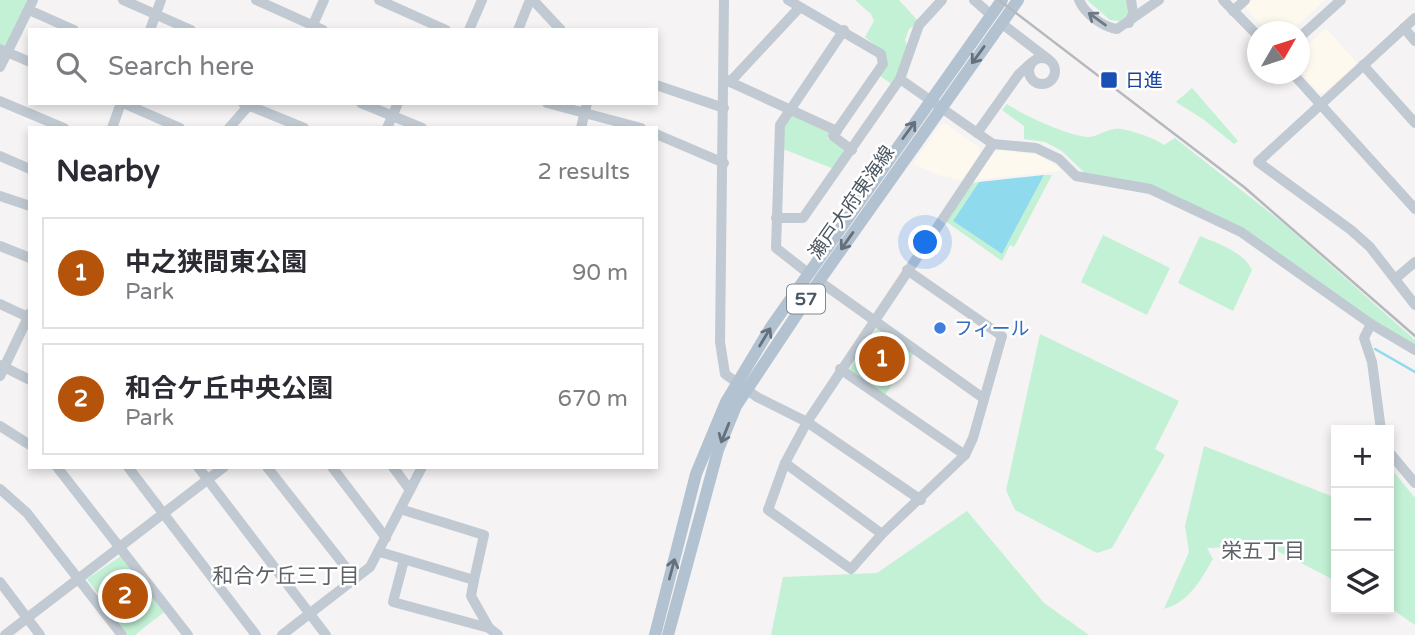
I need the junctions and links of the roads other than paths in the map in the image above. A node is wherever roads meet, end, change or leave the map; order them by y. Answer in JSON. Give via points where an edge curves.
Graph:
{"nodes":[{"id":1,"x":123,"y":0,"type":"edge"},
{"id":2,"x":161,"y":0,"type":"edge"},
{"id":3,"x":256,"y":0,"type":"edge"},
{"id":4,"x":324,"y":0,"type":"edge"},
{"id":5,"x":379,"y":0,"type":"edge"},
{"id":6,"x":482,"y":0,"type":"edge"},
{"id":7,"x":531,"y":0,"type":"edge"},
{"id":8,"x":724,"y":0,"type":"edge"},
{"id":9,"x":942,"y":0,"type":"edge"},
{"id":10,"x":974,"y":0,"type":"edge"},
{"id":11,"x":1002,"y":0,"type":"edge"},
{"id":12,"x":1018,"y":0,"type":"edge"},
{"id":13,"x":1079,"y":0,"type":"edge"},
{"id":14,"x":1131,"y":0,"type":"edge"},
{"id":15,"x":1160,"y":0,"type":"edge"},
{"id":16,"x":1223,"y":0,"type":"edge"},
{"id":17,"x":1245,"y":0,"type":"edge"},
{"id":18,"x":1341,"y":0,"type":"edge"},
{"id":19,"x":794,"y":3,"type":"edge"},
{"id":20,"x":31,"y":5,"type":"edge"},
{"id":21,"x":1233,"y":11,"type":"junction"},
{"id":22,"x":156,"y":15,"type":"junction"},
{"id":23,"x":1415,"y":18,"type":"edge"},
{"id":24,"x":996,"y":19,"type":"junction"},
{"id":25,"x":1128,"y":24,"type":"junction"},
{"id":26,"x":1247,"y":25,"type":"edge"},
{"id":27,"x":71,"y":28,"type":"edge"},
{"id":28,"x":151,"y":28,"type":"edge"},
{"id":29,"x":186,"y":28,"type":"edge"},
{"id":30,"x":316,"y":28,"type":"edge"},
{"id":31,"x":442,"y":28,"type":"edge"},
{"id":32,"x":470,"y":28,"type":"edge"},
{"id":33,"x":519,"y":28,"type":"edge"},
{"id":34,"x":559,"y":28,"type":"edge"},
{"id":35,"x":1310,"y":28,"type":"edge"},
{"id":36,"x":1404,"y":28,"type":"junction"},
{"id":37,"x":844,"y":30,"type":"junction"},
{"id":38,"x":1415,"y":41,"type":"edge"},
{"id":39,"x":4,"y":50,"type":"edge"},
{"id":40,"x":1049,"y":60,"type":"junction"},
{"id":41,"x":28,"y":61,"type":"edge"},
{"id":42,"x":1031,"y":63,"type":"junction"},
{"id":43,"x":1363,"y":65,"type":"junction"},
{"id":44,"x":0,"y":67,"type":"edge"},
{"id":45,"x":900,"y":79,"type":"junction"},
{"id":46,"x":727,"y":80,"type":"junction"},
{"id":47,"x":1302,"y":84,"type":"edge"},
{"id":48,"x":658,"y":86,"type":"edge"},
{"id":49,"x":0,"y":101,"type":"edge"},
{"id":50,"x":936,"y":104,"type":"junction"},
{"id":51,"x":1320,"y":104,"type":"junction"},
{"id":52,"x":121,"y":105,"type":"edge"},
{"id":53,"x":127,"y":105,"type":"edge"},
{"id":54,"x":247,"y":105,"type":"edge"},
{"id":55,"x":250,"y":105,"type":"edge"},
{"id":56,"x":365,"y":105,"type":"edge"},
{"id":57,"x":397,"y":105,"type":"edge"},
{"id":58,"x":563,"y":105,"type":"edge"},
{"id":59,"x":586,"y":108,"type":"edge"},
{"id":60,"x":724,"y":108,"type":"junction"},
{"id":61,"x":788,"y":108,"type":"junction"},
{"id":62,"x":392,"y":117,"type":"junction"},
{"id":63,"x":1415,"y":123,"type":"edge"},
{"id":64,"x":59,"y":126,"type":"edge"},
{"id":65,"x":113,"y":126,"type":"edge"},
{"id":66,"x":175,"y":126,"type":"edge"},
{"id":67,"x":231,"y":126,"type":"edge"},
{"id":68,"x":299,"y":126,"type":"edge"},
{"id":69,"x":388,"y":126,"type":"edge"},
{"id":70,"x":417,"y":126,"type":"edge"},
{"id":71,"x":582,"y":126,"type":"edge"},
{"id":72,"x":636,"y":126,"type":"edge"},
{"id":73,"x":836,"y":131,"type":"junction"},
{"id":74,"x":977,"y":133,"type":"junction"},
{"id":75,"x":658,"y":135,"type":"edge"},
{"id":76,"x":993,"y":144,"type":"junction"},
{"id":77,"x":852,"y":150,"type":"junction"},
{"id":78,"x":0,"y":156,"type":"edge"},
{"id":79,"x":724,"y":163,"type":"junction"},
{"id":80,"x":28,"y":168,"type":"edge"},
{"id":81,"x":0,"y":196,"type":"edge"},
{"id":82,"x":28,"y":205,"type":"edge"},
{"id":83,"x":1415,"y":209,"type":"edge"},
{"id":84,"x":776,"y":218,"type":"junction"},
{"id":85,"x":0,"y":246,"type":"edge"},
{"id":86,"x":28,"y":257,"type":"edge"},
{"id":87,"x":1415,"y":262,"type":"edge"},
{"id":88,"x":907,"y":270,"type":"junction"},
{"id":89,"x":813,"y":277,"type":"junction"},
{"id":90,"x":1395,"y":279,"type":"junction"},
{"id":91,"x":0,"y":304,"type":"edge"},
{"id":92,"x":1415,"y":305,"type":"edge"},
{"id":93,"x":28,"y":316,"type":"edge"},
{"id":94,"x":28,"y":318,"type":"edge"},
{"id":95,"x":876,"y":321,"type":"junction"},
{"id":96,"x":1371,"y":324,"type":"junction"},
{"id":97,"x":1415,"y":350,"type":"edge"},
{"id":98,"x":1,"y":369,"type":"edge"},
{"id":99,"x":840,"y":369,"type":"junction"},
{"id":100,"x":28,"y":379,"type":"edge"},
{"id":101,"x":741,"y":386,"type":"junction"},
{"id":102,"x":983,"y":398,"type":"junction"},
{"id":103,"x":807,"y":422,"type":"junction"},
{"id":104,"x":1380,"y":425,"type":"edge"},
{"id":105,"x":0,"y":426,"type":"edge"},
{"id":106,"x":28,"y":443,"type":"edge"},
{"id":107,"x":965,"y":455,"type":"junction"},
{"id":108,"x":1394,"y":458,"type":"edge"},
{"id":109,"x":785,"y":463,"type":"junction"},
{"id":110,"x":59,"y":469,"type":"edge"},
{"id":111,"x":130,"y":469,"type":"edge"},
{"id":112,"x":200,"y":469,"type":"edge"},
{"id":113,"x":222,"y":469,"type":"edge"},
{"id":114,"x":269,"y":469,"type":"edge"},
{"id":115,"x":334,"y":469,"type":"edge"},
{"id":116,"x":394,"y":469,"type":"edge"},
{"id":117,"x":421,"y":469,"type":"edge"},
{"id":118,"x":208,"y":480,"type":"junction"},
{"id":119,"x":1415,"y":483,"type":"edge"},
{"id":120,"x":0,"y":489,"type":"edge"},
{"id":121,"x":410,"y":490,"type":"junction"},
{"id":122,"x":921,"y":500,"type":"junction"},
{"id":123,"x":400,"y":509,"type":"junction"},
{"id":124,"x":164,"y":513,"type":"junction"},
{"id":125,"x":882,"y":534,"type":"junction"},
{"id":126,"x":386,"y":538,"type":"junction"},
{"id":127,"x":119,"y":546,"type":"junction"},
{"id":128,"x":380,"y":552,"type":"junction"},
{"id":129,"x":404,"y":560,"type":"junction"},
{"id":130,"x":79,"y":579,"type":"junction"},
{"id":131,"x":355,"y":579,"type":"junction"},
{"id":132,"x":474,"y":580,"type":"junction"},
{"id":133,"x":0,"y":582,"type":"edge"},
{"id":134,"x":310,"y":613,"type":"junction"},
{"id":135,"x":27,"y":618,"type":"junction"},
{"id":136,"x":489,"y":628,"type":"junction"},
{"id":137,"x":5,"y":635,"type":"edge"},
{"id":138,"x":40,"y":635,"type":"edge"},
{"id":139,"x":122,"y":635,"type":"edge"},
{"id":140,"x":188,"y":635,"type":"edge"},
{"id":141,"x":256,"y":635,"type":"edge"},
{"id":142,"x":282,"y":635,"type":"edge"},
{"id":143,"x":326,"y":635,"type":"edge"},
{"id":144,"x":498,"y":635,"type":"edge"},
{"id":145,"x":655,"y":635,"type":"edge"},
{"id":146,"x":668,"y":635,"type":"edge"}],
"edges":[{"from":1,"to":22,"type":"street"},
{"from":2,"to":22,"type":"street"},
{"from":3,"to":30,"type":"street"},
{"from":4,"to":30,"type":"street"},
{"from":5,"to":31,"type":"street"},
{"from":6,"to":32,"type":"street"},
{"from":7,"to":33,"type":"street"},
{"from":7,"to":34,"type":"street"},
{"from":8,"to":46,"type":"street"},
{"from":9,"to":45,"type":"street","via":[[919,25]]},
{"from":10,"to":24,"type":"street"},
{"from":11,"to":24,"type":"main road","name":"瀬戸大府東海線","number":"57"},
{"from":12,"to":24,"type":"main road","name":"瀬戸大府東海線","number":"57"},
{"from":25,"to":13,"type":"street","one_way":true,"via":[[1109,27]]},
{"from":14,"to":25,"type":"street","via":[[1133,13]]},
{"from":15,"to":25,"type":"street"},
{"from":16,"to":21,"type":"street"},
{"from":17,"to":21,"type":"street"},
{"from":18,"to":35,"type":"street"},
{"from":19,"to":37,"type":"street"},
{"from":19,"to":46,"type":"street"},
{"from":20,"to":27,"type":"street"},
{"from":20,"to":39,"type":"street"},
{"from":21,"to":26,"type":"street"},
{"from":22,"to":28,"type":"street"},
{"from":22,"to":29,"type":"street"},
{"from":23,"to":36,"type":"street"},
{"from":24,"to":40,"type":"street"},
{"from":24,"to":50,"type":"main road","name":"瀬戸大府東海線","number":"57"},
{"from":36,"to":38,"type":"street"},
{"from":36,"to":43,"type":"street"},
{"from":37,"to":61,"type":"street"},
{"from":37,"to":73,"type":"street","via":[[881,54],[883,64]]},
{"from":39,"to":41,"type":"street"},
{"from":39,"to":44,"type":"street"},
{"from":40,"to":42,"type":"street"},
{"from":40,"to":42,"type":"street","via":[[1054,75],[1042,84],[1031,79]]},
{"from":42,"to":74,"type":"street"},
{"from":43,"to":51,"type":"street"},
{"from":43,"to":63,"type":"street"},
{"from":45,"to":50,"type":"street"},
{"from":45,"to":77,"type":"street"},
{"from":46,"to":60,"type":"street"},
{"from":46,"to":61,"type":"street"},
{"from":47,"to":51,"type":"street"},
{"from":48,"to":60,"type":"street"},
{"from":49,"to":64,"type":"street"},
{"from":50,"to":74,"type":"street"},
{"from":50,"to":89,"type":"main road","name":"瀬戸大府東海線","number":"57"},
{"from":51,"to":83,"type":"street"},
{"from":51,"to":90,"type":"street","via":[[1259,158],[1258,164],[1351,230]]},
{"from":52,"to":65,"type":"street"},
{"from":53,"to":66,"type":"street"},
{"from":54,"to":67,"type":"street"},
{"from":55,"to":68,"type":"street"},
{"from":56,"to":62,"type":"street"},
{"from":57,"to":62,"type":"street"},
{"from":58,"to":59,"type":"street"},
{"from":59,"to":71,"type":"street"},
{"from":59,"to":72,"type":"street"},
{"from":60,"to":79,"type":"street"},
{"from":61,"to":73,"type":"street"},
{"from":61,"to":84,"type":"street","via":[[780,125]]},
{"from":62,"to":69,"type":"street"},
{"from":62,"to":70,"type":"street"},
{"from":73,"to":77,"type":"street","via":[[833,136]]},
{"from":74,"to":76,"type":"street"},
{"from":75,"to":79,"type":"street"},
{"from":76,"to":88,"type":"street"},
{"from":76,"to":96,"type":"street","via":[[1036,148],[1059,159],[1076,176],[1150,190],[1241,232]]},
{"from":77,"to":84,"type":"street","via":[[803,218]]},
{"from":78,"to":80,"type":"street"},
{"from":79,"to":101,"type":"street","via":[[720,342],[725,373]]},
{"from":81,"to":82,"type":"street"},
{"from":84,"to":89,"type":"street","via":[[776,248]]},
{"from":85,"to":86,"type":"street"},
{"from":87,"to":90,"type":"street"},
{"from":88,"to":95,"type":"street"},
{"from":88,"to":102,"type":"street","via":[[1002,336]]},
{"from":89,"to":95,"type":"street"},
{"from":89,"to":101,"type":"main road","name":"瀬戸大府東海線","number":"57"},
{"from":90,"to":92,"type":"street"},
{"from":91,"to":93,"type":"street"},
{"from":94,"to":98,"type":"street"},
{"from":95,"to":99,"type":"street"},
{"from":95,"to":102,"type":"street"},
{"from":96,"to":97,"type":"street"},
{"from":96,"to":104,"type":"street","via":[[1364,338]]},
{"from":98,"to":100,"type":"street"},
{"from":99,"to":103,"type":"street"},
{"from":99,"to":107,"type":"street"},
{"from":101,"to":103,"type":"street"},
{"from":145,"to":101,"type":"main road","name":"瀬戸大府東海線","number":"57","one_way":true,"via":[[696,474]]},
{"from":101,"to":146,"type":"main road","name":"瀬戸大府東海線","number":"57","one_way":true,"via":[[718,450]]},
{"from":102,"to":107,"type":"street"},
{"from":103,"to":109,"type":"street"},
{"from":103,"to":122,"type":"street"},
{"from":105,"to":106,"type":"street"},
{"from":107,"to":122,"type":"street"},
{"from":108,"to":119,"type":"street"},
{"from":109,"to":125,"type":"street"},
{"from":109,"to":125,"type":"street","via":[[768,510],[851,569]]},
{"from":110,"to":127,"type":"street"},
{"from":111,"to":124,"type":"street"},
{"from":112,"to":118,"type":"street"},
{"from":113,"to":118,"type":"street"},
{"from":114,"to":131,"type":"street"},
{"from":115,"to":126,"type":"street"},
{"from":116,"to":121,"type":"street"},
{"from":117,"to":121,"type":"street"},
{"from":118,"to":124,"type":"street"},
{"from":118,"to":134,"type":"street"},
{"from":120,"to":130,"type":"street","via":[[27,513]]},
{"from":121,"to":123,"type":"street"},
{"from":122,"to":125,"type":"street"},
{"from":123,"to":126,"type":"street"},
{"from":123,"to":132,"type":"street","via":[[484,534]]},
{"from":124,"to":127,"type":"street"},
{"from":124,"to":141,"type":"street"},
{"from":126,"to":128,"type":"street"},
{"from":127,"to":130,"type":"street"},
{"from":127,"to":140,"type":"street"},
{"from":128,"to":129,"type":"street"},
{"from":128,"to":131,"type":"street"},
{"from":129,"to":132,"type":"street"},
{"from":129,"to":136,"type":"street","via":[[393,602]]},
{"from":130,"to":135,"type":"street"},
{"from":130,"to":139,"type":"street"},
{"from":131,"to":134,"type":"street"},
{"from":132,"to":136,"type":"street","via":[[471,596]]},
{"from":133,"to":135,"type":"street"},
{"from":134,"to":142,"type":"street"},
{"from":134,"to":143,"type":"street"},
{"from":135,"to":137,"type":"street"},
{"from":135,"to":138,"type":"street"},
{"from":136,"to":144,"type":"street"}]}
